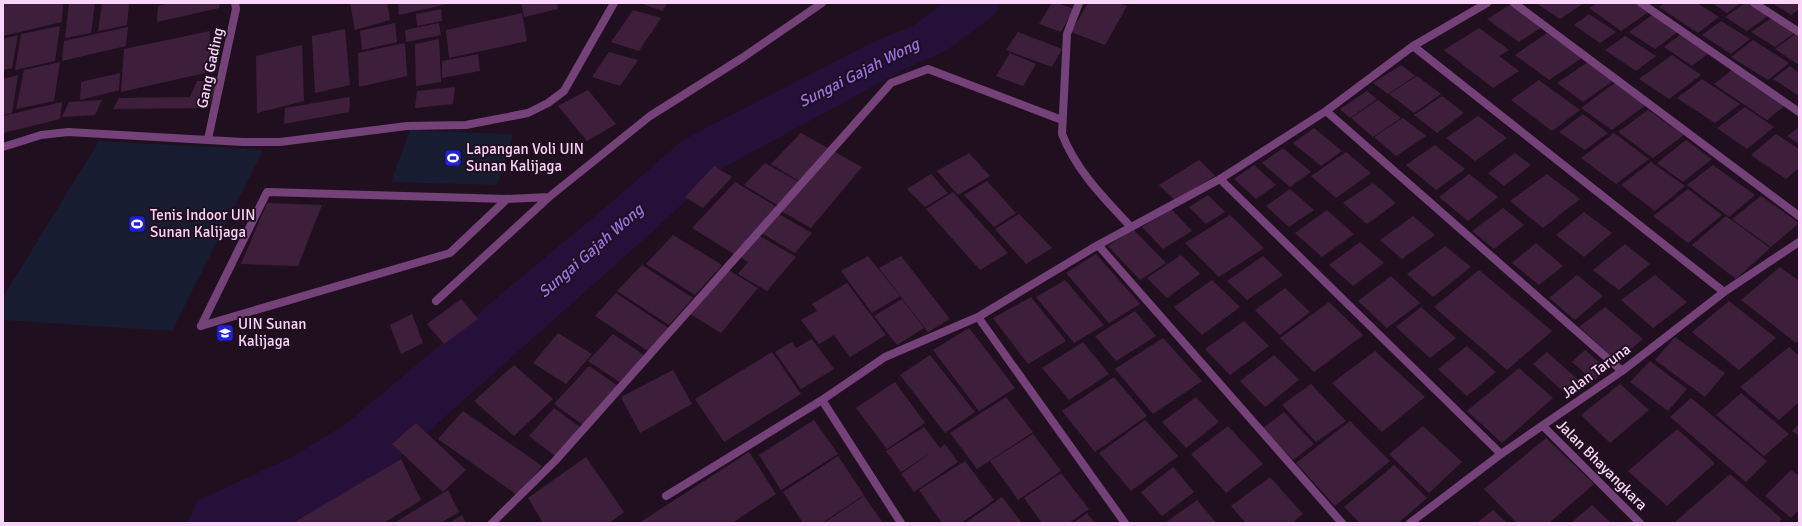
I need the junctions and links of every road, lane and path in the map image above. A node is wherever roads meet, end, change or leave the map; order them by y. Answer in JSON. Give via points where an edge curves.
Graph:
{"nodes":[{"id":1,"x":235,"y":3,"type":"edge"},
{"id":2,"x":614,"y":3,"type":"edge"},
{"id":3,"x":822,"y":3,"type":"edge"},
{"id":4,"x":1079,"y":3,"type":"edge"},
{"id":5,"x":1487,"y":3,"type":"edge"},
{"id":6,"x":1514,"y":3,"type":"edge"},
{"id":7,"x":1641,"y":3,"type":"edge"},
{"id":8,"x":1754,"y":3,"type":"edge"},
{"id":9,"x":1799,"y":32,"type":"edge"},
{"id":10,"x":1414,"y":46,"type":"junction"},
{"id":11,"x":1326,"y":110,"type":"junction"},
{"id":12,"x":1799,"y":112,"type":"edge"},
{"id":13,"x":1062,"y":120,"type":"junction"},
{"id":14,"x":208,"y":139,"type":"junction"},
{"id":15,"x":3,"y":147,"type":"edge"},
{"id":16,"x":1220,"y":179,"type":"junction"},
{"id":17,"x":549,"y":197,"type":"junction"},
{"id":18,"x":507,"y":199,"type":"junction"},
{"id":19,"x":1799,"y":216,"type":"edge"},
{"id":20,"x":1131,"y":227,"type":"junction"},
{"id":21,"x":1799,"y":242,"type":"edge"},
{"id":22,"x":1098,"y":245,"type":"junction"},
{"id":23,"x":1724,"y":292,"type":"junction"},
{"id":24,"x":436,"y":302,"type":"dead end"},
{"id":25,"x":978,"y":317,"type":"junction"},
{"id":26,"x":1622,"y":371,"type":"junction"},
{"id":27,"x":822,"y":400,"type":"junction"},
{"id":28,"x":1543,"y":426,"type":"junction"},
{"id":29,"x":1501,"y":454,"type":"junction"},
{"id":30,"x":666,"y":496,"type":"dead end"},
{"id":31,"x":492,"y":523,"type":"edge"},
{"id":32,"x":901,"y":523,"type":"edge"},
{"id":33,"x":1124,"y":523,"type":"edge"},
{"id":34,"x":1342,"y":523,"type":"edge"},
{"id":35,"x":1410,"y":523,"type":"edge"},
{"id":36,"x":1640,"y":523,"type":"edge"}],
"edges":[{"from":1,"to":14,"type":"street","name":"Gang Gading","via":[[236,9]]},
{"from":2,"to":14,"type":"street","via":[[564,91],[548,103],[528,112],[466,125],[407,126],[312,139],[243,142]]},
{"from":3,"to":17,"type":"street","via":[[742,58],[650,116]]},
{"from":4,"to":13,"type":"street","via":[[1067,34]]},
{"from":5,"to":10,"type":"street"},
{"from":6,"to":19,"type":"street"},
{"from":7,"to":12,"type":"street"},
{"from":8,"to":9,"type":"street"},
{"from":10,"to":11,"type":"street"},
{"from":10,"to":23,"type":"street"},
{"from":11,"to":16,"type":"street"},
{"from":11,"to":26,"type":"street"},
{"from":13,"to":20,"type":"street","via":[[1062,134],[1073,160]]},
{"from":13,"to":31,"type":"street","via":[[928,69],[891,83],[555,461]]},
{"from":14,"to":15,"type":"street","via":[[68,132],[40,135]]},
{"from":16,"to":20,"type":"street"},
{"from":16,"to":29,"type":"street"},
{"from":17,"to":18,"type":"street"},
{"from":17,"to":24,"type":"street"},
{"from":18,"to":18,"type":"street","via":[[450,253],[201,326],[267,192]]},
{"from":20,"to":22,"type":"street"},
{"from":21,"to":23,"type":"street","name":"Jalan Taruna"},
{"from":22,"to":25,"type":"street"},
{"from":22,"to":34,"type":"street"},
{"from":23,"to":26,"type":"street","name":"Jalan Taruna"},
{"from":25,"to":27,"type":"street","via":[[885,357]]},
{"from":25,"to":33,"type":"street"},
{"from":26,"to":28,"type":"street","name":"Jalan Taruna"},
{"from":27,"to":30,"type":"street"},
{"from":27,"to":32,"type":"street"},
{"from":28,"to":29,"type":"street","name":"Jalan Taruna"},
{"from":28,"to":36,"type":"street","name":"Jalan Bhayangkara"},
{"from":29,"to":35,"type":"street","name":"Jalan Taruna"}]}
